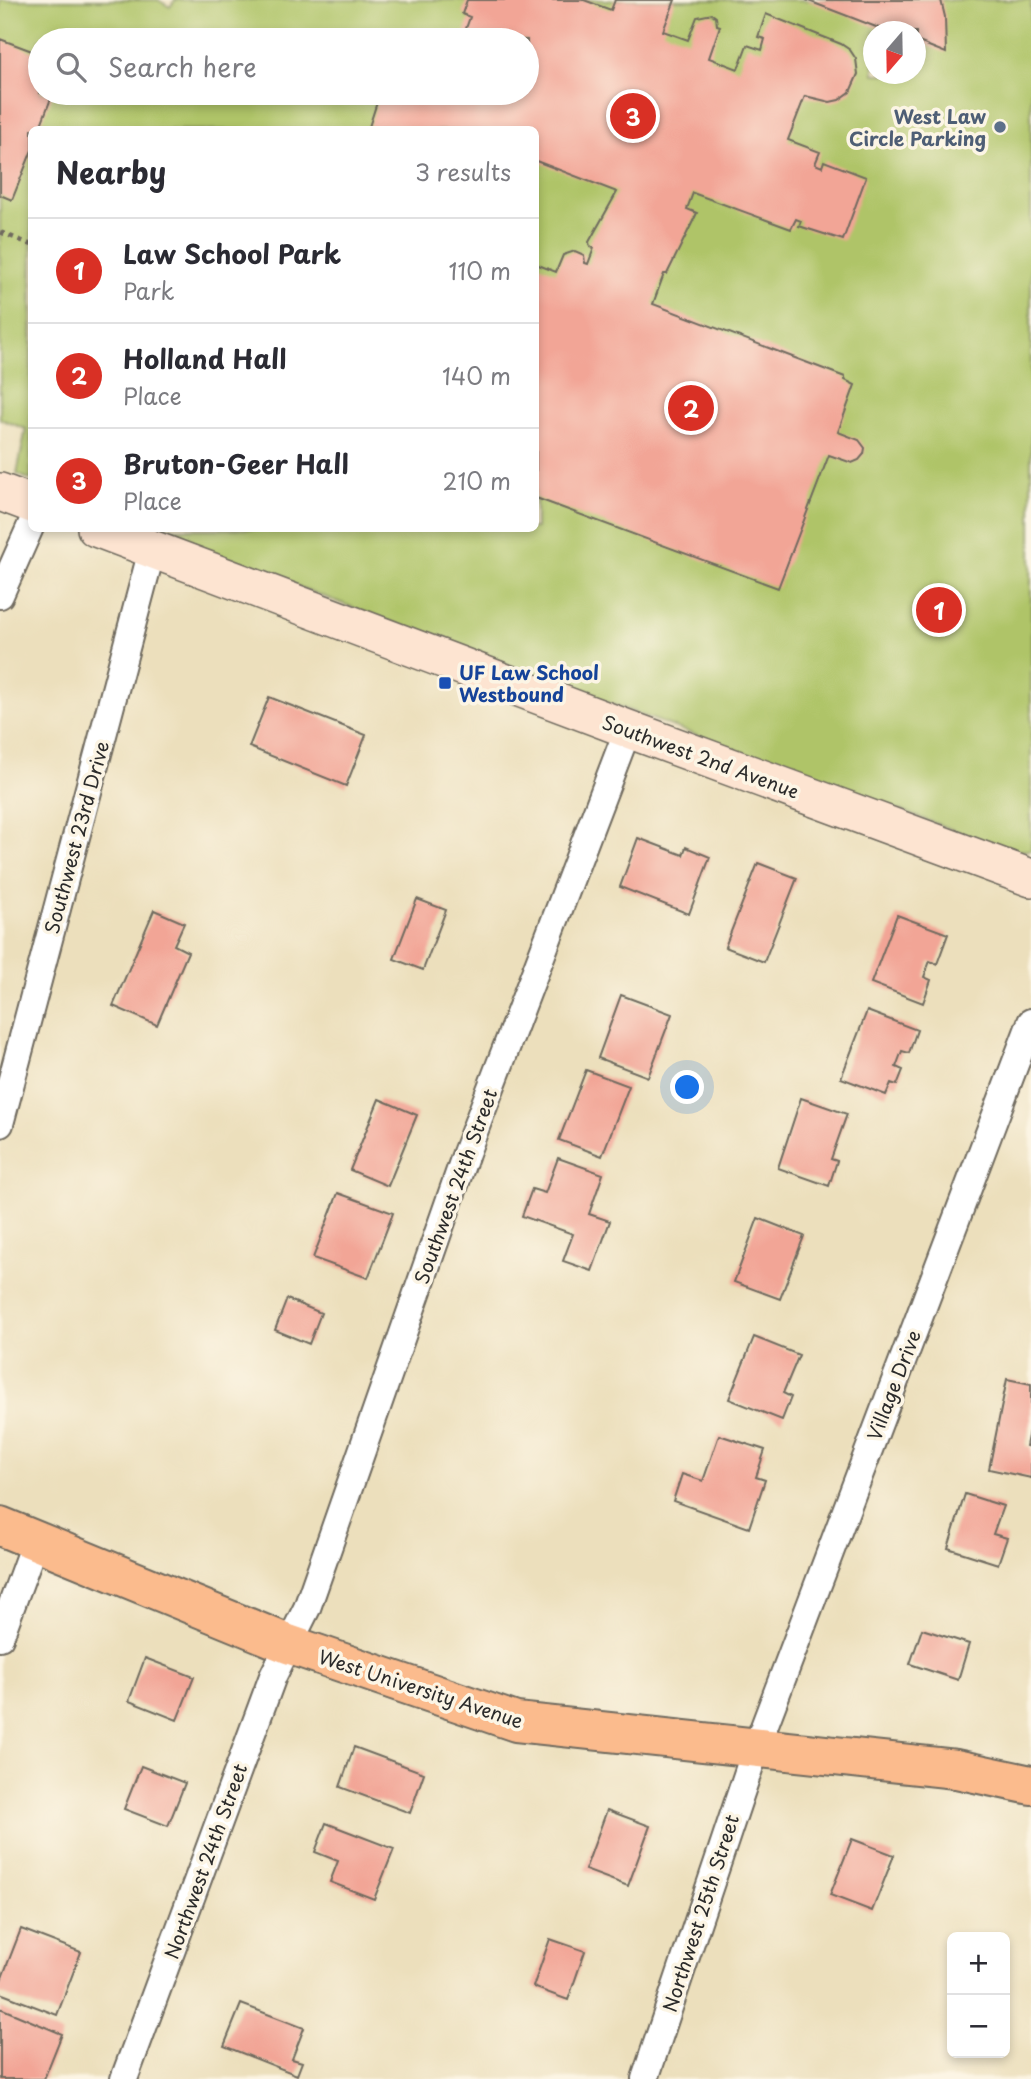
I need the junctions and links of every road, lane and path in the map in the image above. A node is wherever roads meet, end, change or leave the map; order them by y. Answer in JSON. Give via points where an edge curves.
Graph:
{"nodes":[{"id":1,"x":0,"y":232,"type":"edge"},
{"id":2,"x":28,"y":242,"type":"edge"},
{"id":3,"x":0,"y":492,"type":"edge"},
{"id":4,"x":28,"y":502,"type":"edge"},
{"id":5,"x":28,"y":532,"type":"edge"},
{"id":6,"x":106,"y":532,"type":"edge"},
{"id":7,"x":152,"y":550,"type":"junction"},
{"id":8,"x":0,"y":595,"type":"edge"},
{"id":9,"x":628,"y":729,"type":"junction"},
{"id":10,"x":1031,"y":878,"type":"edge"},
{"id":11,"x":1031,"y":1022,"type":"edge"},
{"id":12,"x":0,"y":1124,"type":"edge"},
{"id":13,"x":0,"y":1526,"type":"edge"},
{"id":14,"x":35,"y":1541,"type":"junction"},
{"id":15,"x":0,"y":1637,"type":"edge"},
{"id":16,"x":288,"y":1644,"type":"junction"},
{"id":17,"x":756,"y":1748,"type":"junction"},
{"id":18,"x":1031,"y":1785,"type":"edge"},
{"id":19,"x":124,"y":2079,"type":"edge"},
{"id":20,"x":645,"y":2079,"type":"edge"}],
"edges":[{"from":1,"to":2,"type":"path"},
{"from":3,"to":4,"type":"main road"},
{"from":5,"to":8,"type":"street"},
{"from":6,"to":7,"type":"main road","name":"Southwest 2nd Avenue"},
{"from":7,"to":9,"type":"main road","name":"Southwest 2nd Avenue"},
{"from":7,"to":12,"type":"street","name":"Southwest 23rd Drive"},
{"from":9,"to":10,"type":"main road","name":"Southwest 2nd Avenue"},
{"from":9,"to":16,"type":"street","name":"Southwest 24th Street","via":[[466,1153],[307,1608]]},
{"from":11,"to":17,"type":"street","name":"Village Drive"},
{"from":13,"to":14,"type":"main road","name":"West University Avenue"},
{"from":14,"to":15,"type":"street"},
{"from":14,"to":16,"type":"main road","name":"West University Avenue"},
{"from":16,"to":17,"type":"main road","name":"West University Avenue","via":[[516,1722]]},
{"from":16,"to":19,"type":"street","name":"Northwest 24th Street"},
{"from":17,"to":18,"type":"main road","name":"West University Avenue","via":[[956,1769]]},
{"from":17,"to":20,"type":"street","name":"Northwest 25th Street"}]}
